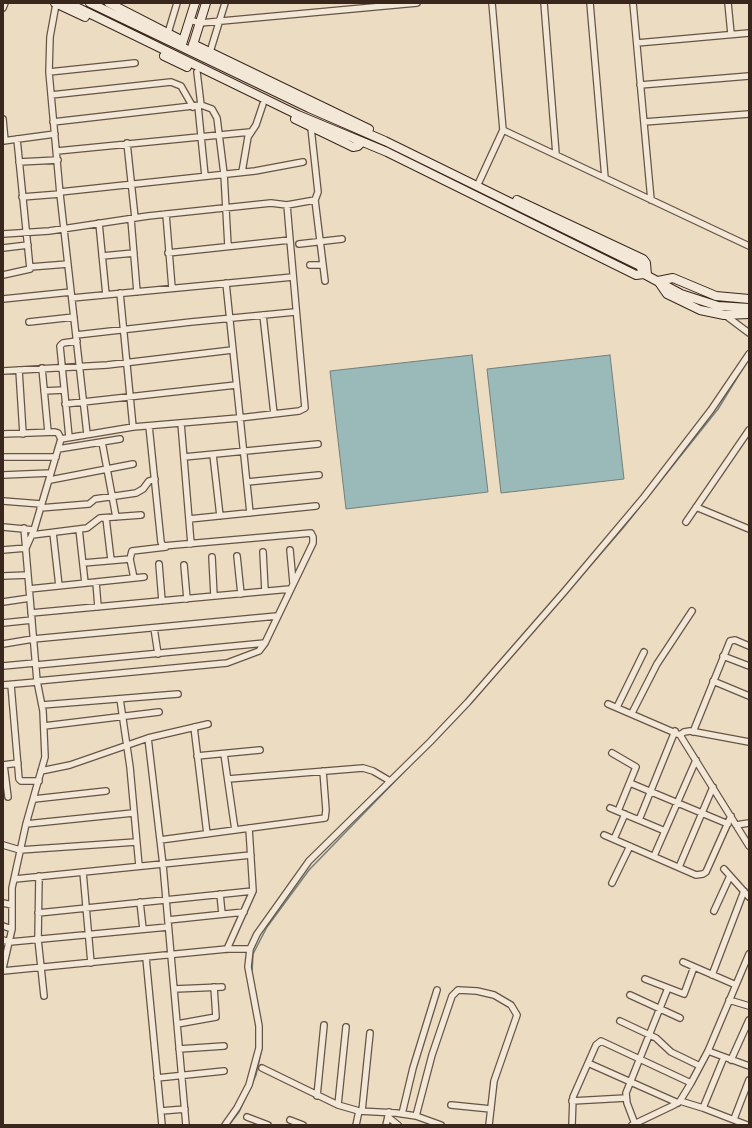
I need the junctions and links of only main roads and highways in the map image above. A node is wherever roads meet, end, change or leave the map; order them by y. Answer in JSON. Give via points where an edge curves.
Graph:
{"nodes":[{"id":1,"x":55,"y":3,"type":"edge"},
{"id":2,"x":68,"y":3,"type":"edge"},
{"id":3,"x":90,"y":3,"type":"edge"},
{"id":4,"x":108,"y":3,"type":"edge"},
{"id":5,"x":195,"y":3,"type":"edge"},
{"id":6,"x":206,"y":3,"type":"edge"},
{"id":7,"x":182,"y":44,"type":"junction"},
{"id":8,"x":192,"y":48,"type":"junction"},
{"id":9,"x":178,"y":56,"type":"junction"},
{"id":10,"x":188,"y":62,"type":"junction"},
{"id":11,"x":351,"y":127,"type":"junction"},
{"id":12,"x":347,"y":136,"type":"junction"},
{"id":13,"x":362,"y":142,"type":"junction"},
{"id":14,"x":645,"y":275,"type":"junction"},
{"id":15,"x":658,"y":280,"type":"junction"},
{"id":16,"x":749,"y":299,"type":"edge"},
{"id":17,"x":749,"y":308,"type":"edge"},
{"id":18,"x":749,"y":314,"type":"edge"}],
"edges":[{"from":1,"to":13,"type":"main road","via":[[311,128],[353,147]]},
{"from":2,"to":9,"type":"main road"},
{"from":3,"to":7,"type":"main road"},
{"from":4,"to":7,"type":"main road","via":[[168,33]]},
{"from":5,"to":7,"type":"main road"},
{"from":6,"to":8,"type":"main road"},
{"from":7,"to":8,"type":"main road"},
{"from":7,"to":9,"type":"main road"},
{"from":8,"to":10,"type":"main road"},
{"from":8,"to":11,"type":"main road"},
{"from":8,"to":14,"type":"main road","via":[[210,52],[642,258],[646,263]]},
{"from":9,"to":10,"type":"main road"},
{"from":10,"to":12,"type":"main road"},
{"from":11,"to":12,"type":"main road"},
{"from":11,"to":14,"type":"main road","via":[[385,141],[640,266]]},
{"from":12,"to":13,"type":"main road"},
{"from":13,"to":14,"type":"main road","via":[[636,275]]},
{"from":14,"to":15,"type":"main road"},
{"from":15,"to":16,"type":"main road","via":[[673,278],[716,296]]},
{"from":15,"to":17,"type":"main road","via":[[679,293],[718,306]]},
{"from":15,"to":18,"type":"main road","via":[[667,294],[700,310],[724,315]]}]}
